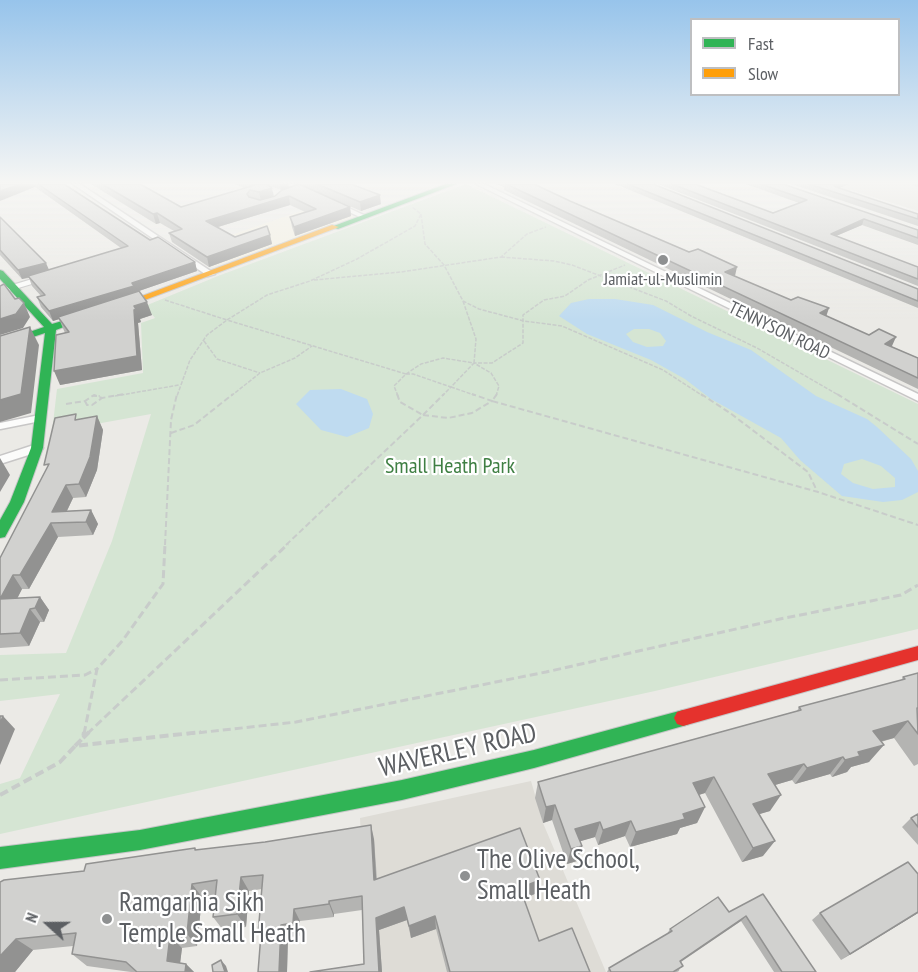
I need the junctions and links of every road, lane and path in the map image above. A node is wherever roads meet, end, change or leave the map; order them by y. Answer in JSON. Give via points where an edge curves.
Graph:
{"nodes":[{"id":1,"x":144,"y":229,"type":"edge"},
{"id":2,"x":331,"y":229,"type":"edge"},
{"id":3,"x":409,"y":229,"type":"edge"},
{"id":4,"x":423,"y":229,"type":"edge"},
{"id":5,"x":540,"y":229,"type":"edge"},
{"id":6,"x":570,"y":229,"type":"edge"},
{"id":7,"x":501,"y":256,"type":"junction"},
{"id":8,"x":636,"y":261,"type":"junction"},
{"id":9,"x":444,"y":265,"type":"junction"},
{"id":10,"x":0,"y":273,"type":"edge"},
{"id":11,"x":211,"y":274,"type":"junction"},
{"id":12,"x":598,"y":274,"type":"junction"},
{"id":13,"x":42,"y":278,"type":"edge"},
{"id":14,"x":310,"y":281,"type":"junction"},
{"id":15,"x":7,"y":291,"type":"edge"},
{"id":16,"x":154,"y":295,"type":"junction"},
{"id":17,"x":463,"y":301,"type":"junction"},
{"id":18,"x":227,"y":320,"type":"junction"},
{"id":19,"x":524,"y":321,"type":"junction"},
{"id":20,"x":51,"y":329,"type":"junction"},
{"id":21,"x":204,"y":341,"type":"junction"},
{"id":22,"x":0,"y":345,"type":"edge"},
{"id":23,"x":312,"y":346,"type":"junction"},
{"id":24,"x":474,"y":363,"type":"junction"},
{"id":25,"x":261,"y":373,"type":"junction"},
{"id":26,"x":406,"y":374,"type":"junction"},
{"id":27,"x":179,"y":385,"type":"junction"},
{"id":28,"x":450,"y":387,"type":"junction"},
{"id":29,"x":102,"y":398,"type":"junction"},
{"id":30,"x":918,"y":398,"type":"edge"},
{"id":31,"x":85,"y":401,"type":"junction"},
{"id":32,"x":492,"y":401,"type":"junction"},
{"id":33,"x":66,"y":404,"type":"dead end"},
{"id":34,"x":423,"y":415,"type":"junction"},
{"id":35,"x":41,"y":418,"type":"junction"},
{"id":36,"x":0,"y":426,"type":"edge"},
{"id":37,"x":171,"y":433,"type":"junction"},
{"id":38,"x":918,"y":444,"type":"edge"},
{"id":39,"x":37,"y":448,"type":"junction"},
{"id":40,"x":0,"y":460,"type":"edge"},
{"id":41,"x":818,"y":492,"type":"junction"},
{"id":42,"x":918,"y":525,"type":"edge"},
{"id":43,"x":0,"y":533,"type":"edge"},
{"id":44,"x":918,"y":585,"type":"edge"},
{"id":45,"x":918,"y":653,"type":"edge"},
{"id":46,"x":97,"y":669,"type":"junction"},
{"id":47,"x":0,"y":680,"type":"edge"},
{"id":48,"x":83,"y":738,"type":"junction"},
{"id":49,"x":75,"y":746,"type":"junction"},
{"id":50,"x":0,"y":795,"type":"edge"},
{"id":51,"x":0,"y":858,"type":"edge"}],
"edges":[{"from":1,"to":11,"type":"street"},
{"from":2,"to":11,"type":"street"},
{"from":3,"to":14,"type":"path"},
{"from":4,"to":9,"type":"path","via":[[425,244]]},
{"from":5,"to":7,"type":"path","via":[[527,234]]},
{"from":6,"to":8,"type":"street","name":"TENNYSON ROAD"},
{"from":7,"to":9,"type":"path"},
{"from":7,"to":12,"type":"path","via":[[554,261]]},
{"from":8,"to":12,"type":"path"},
{"from":8,"to":30,"type":"street","name":"TENNYSON ROAD"},
{"from":9,"to":14,"type":"path"},
{"from":9,"to":17,"type":"path"},
{"from":10,"to":15,"type":"street"},
{"from":11,"to":16,"type":"street"},
{"from":12,"to":19,"type":"path","via":[[565,296],[544,300],[523,315]]},
{"from":12,"to":38,"type":"path","via":[[666,300],[741,339]]},
{"from":13,"to":15,"type":"lane"},
{"from":14,"to":18,"type":"path","via":[[267,295]]},
{"from":15,"to":20,"type":"street"},
{"from":16,"to":18,"type":"path"},
{"from":16,"to":20,"type":"street"},
{"from":17,"to":19,"type":"path"},
{"from":17,"to":24,"type":"path","via":[[476,339]]},
{"from":18,"to":21,"type":"path"},
{"from":18,"to":23,"type":"path"},
{"from":19,"to":24,"type":"path","via":[[523,343],[492,363]]},
{"from":19,"to":41,"type":"path","via":[[562,326],[663,369],[808,472]]},
{"from":20,"to":22,"type":"street"},
{"from":20,"to":35,"type":"street"},
{"from":21,"to":25,"type":"path","via":[[218,359]]},
{"from":21,"to":27,"type":"path"},
{"from":23,"to":25,"type":"path"},
{"from":23,"to":26,"type":"path"},
{"from":24,"to":26,"type":"path","via":[[442,358],[421,364]]},
{"from":24,"to":28,"type":"path"},
{"from":24,"to":32,"type":"path","via":[[491,373],[498,386]]},
{"from":25,"to":37,"type":"path","via":[[194,425]]},
{"from":26,"to":28,"type":"path"},
{"from":26,"to":34,"type":"path","via":[[394,386],[400,402]]},
{"from":27,"to":29,"type":"path"},
{"from":27,"to":37,"type":"path"},
{"from":28,"to":32,"type":"path"},
{"from":28,"to":34,"type":"path"},
{"from":29,"to":31,"type":"path","via":[[93,395]]},
{"from":29,"to":31,"type":"path","via":[[92,405]]},
{"from":31,"to":33,"type":"path"},
{"from":32,"to":34,"type":"path","via":[[472,413],[448,418]]},
{"from":32,"to":41,"type":"path"},
{"from":34,"to":48,"type":"path"},
{"from":35,"to":36,"type":"lane"},
{"from":35,"to":39,"type":"street"},
{"from":37,"to":46,"type":"path","via":[[163,584]]},
{"from":39,"to":40,"type":"street"},
{"from":39,"to":43,"type":"street","via":[[17,502]]},
{"from":41,"to":42,"type":"path"},
{"from":44,"to":49,"type":"path","via":[[901,595],[296,722]]},
{"from":45,"to":51,"type":"street","name":"WAVERLEY ROAD","via":[[534,759],[402,790],[140,840]]},
{"from":46,"to":47,"type":"path","via":[[85,675]]},
{"from":46,"to":48,"type":"path"},
{"from":48,"to":49,"type":"path"},
{"from":49,"to":50,"type":"path","via":[[60,762]]}]}
